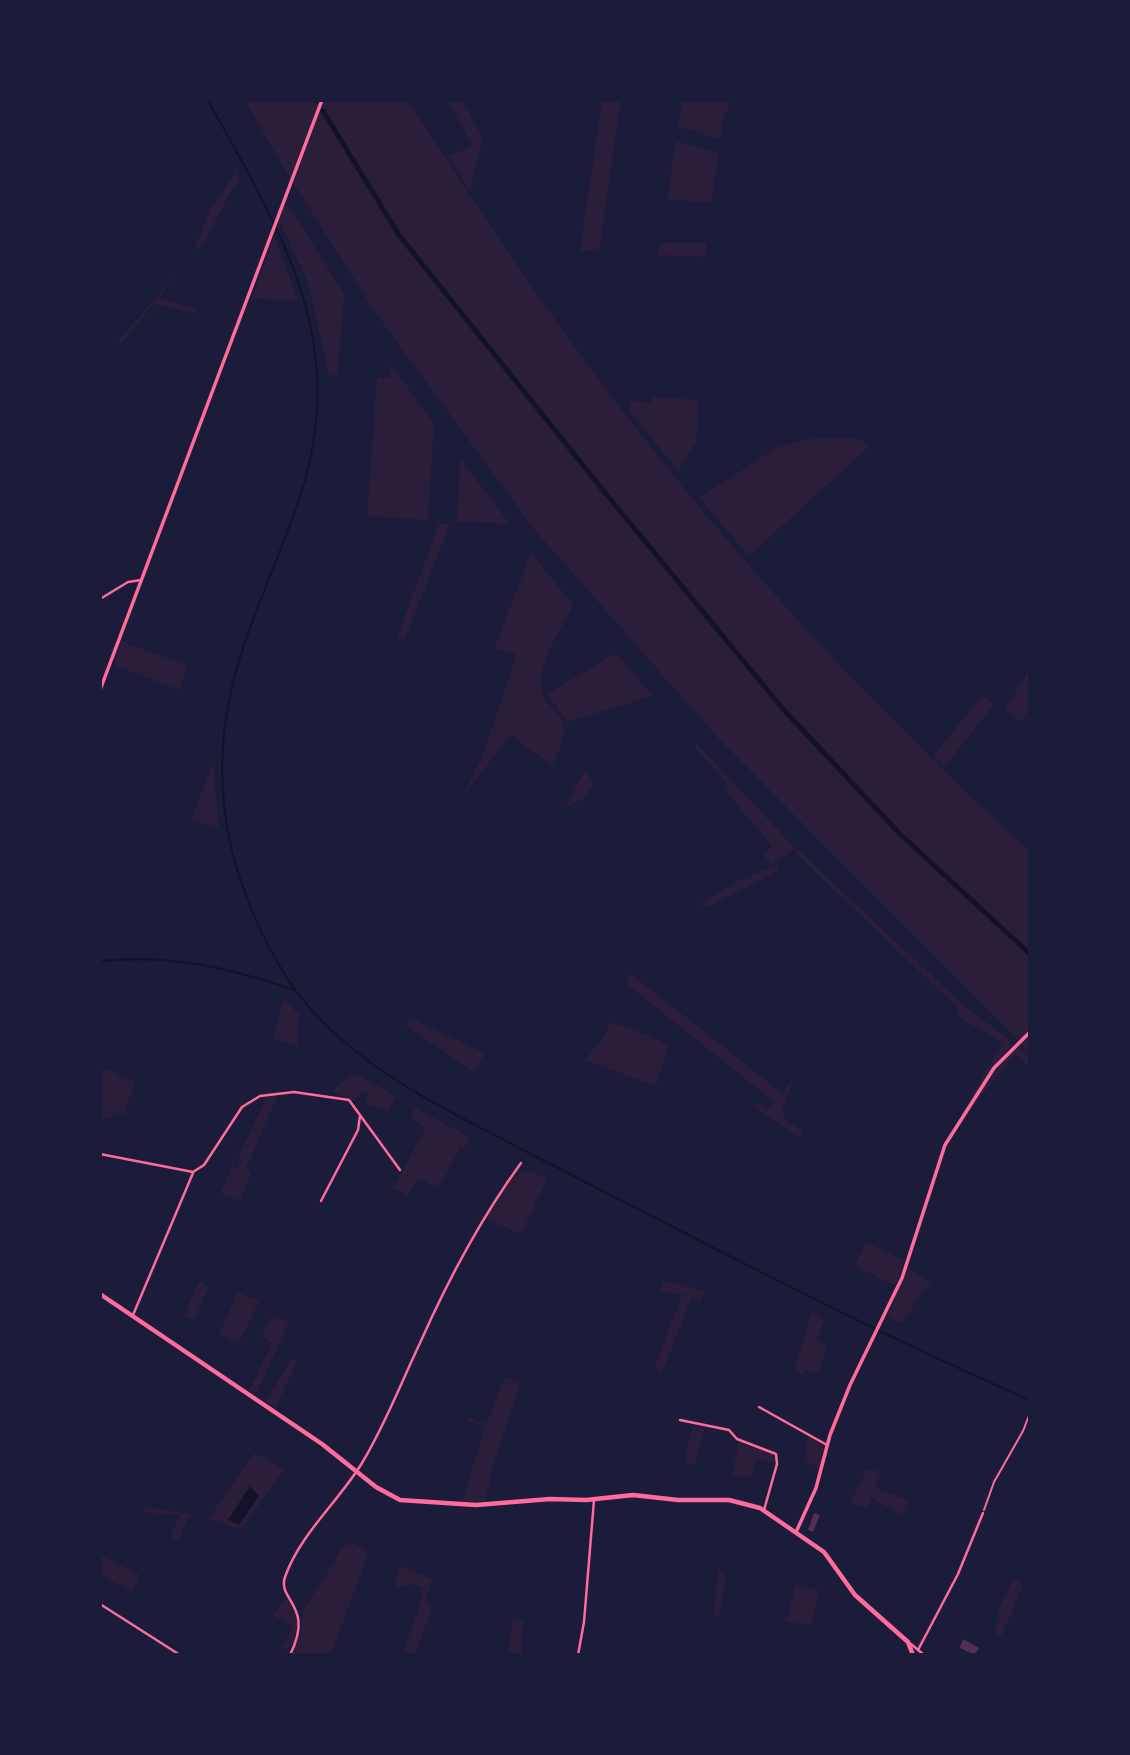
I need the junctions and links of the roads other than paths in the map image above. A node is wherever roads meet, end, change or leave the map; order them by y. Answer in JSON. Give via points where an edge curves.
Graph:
{"nodes":[{"id":1,"x":322,"y":100,"type":"edge"},
{"id":2,"x":141,"y":580,"type":"junction"},
{"id":3,"x":100,"y":599,"type":"edge"},
{"id":4,"x":100,"y":690,"type":"edge"},
{"id":5,"x":1030,"y":1032,"type":"edge"},
{"id":6,"x":359,"y":1114,"type":"junction"},
{"id":7,"x":100,"y":1154,"type":"edge"},
{"id":8,"x":521,"y":1163,"type":"dead end"},
{"id":9,"x":400,"y":1170,"type":"dead end"},
{"id":10,"x":193,"y":1172,"type":"junction"},
{"id":11,"x":321,"y":1201,"type":"dead end"},
{"id":12,"x":100,"y":1294,"type":"edge"},
{"id":13,"x":133,"y":1315,"type":"junction"},
{"id":14,"x":759,"y":1407,"type":"dead end"},
{"id":15,"x":680,"y":1420,"type":"dead end"},
{"id":16,"x":827,"y":1445,"type":"junction"},
{"id":17,"x":356,"y":1471,"type":"junction"},
{"id":18,"x":594,"y":1500,"type":"junction"},
{"id":19,"x":764,"y":1510,"type":"junction"},
{"id":20,"x":983,"y":1513,"type":"road end"},
{"id":21,"x":797,"y":1530,"type":"junction"},
{"id":22,"x":100,"y":1604,"type":"edge"},
{"id":23,"x":905,"y":1640,"type":"junction"},
{"id":24,"x":918,"y":1650,"type":"junction"},
{"id":25,"x":180,"y":1655,"type":"edge"},
{"id":26,"x":290,"y":1655,"type":"edge"},
{"id":27,"x":578,"y":1655,"type":"edge"},
{"id":28,"x":913,"y":1655,"type":"edge"},
{"id":29,"x":924,"y":1655,"type":"edge"}],
"edges":[{"from":1,"to":2,"type":"street"},
{"from":2,"to":3,"type":"street","via":[[128,582]]},
{"from":2,"to":4,"type":"street"},
{"from":5,"to":16,"type":"street","via":[[993,1068],[945,1145],[902,1278],[850,1385]]},
{"from":6,"to":9,"type":"street"},
{"from":6,"to":10,"type":"street","via":[[349,1100],[331,1095],[284,1091],[260,1096],[242,1107],[204,1165]]},
{"from":6,"to":11,"type":"street","via":[[358,1130]]},
{"from":7,"to":10,"type":"street"},
{"from":8,"to":17,"type":"street","via":[[498,1194],[454,1274]]},
{"from":10,"to":13,"type":"street"},
{"from":12,"to":13,"type":"main road"},
{"from":13,"to":17,"type":"main road"},
{"from":14,"to":16,"type":"street"},
{"from":15,"to":19,"type":"street","via":[[729,1430],[737,1439],[776,1454]]},
{"from":16,"to":21,"type":"street","via":[[816,1488]]},
{"from":17,"to":18,"type":"main road","via":[[386,1492],[411,1502],[476,1505]]},
{"from":17,"to":26,"type":"street","via":[[284,1578],[285,1590],[300,1618]]},
{"from":18,"to":19,"type":"main road","via":[[625,1495],[729,1500]]},
{"from":18,"to":27,"type":"street"},
{"from":19,"to":21,"type":"main road"},
{"from":20,"to":24,"type":"street","via":[[958,1574]]},
{"from":21,"to":23,"type":"main road","via":[[830,1558],[850,1588]]},
{"from":22,"to":25,"type":"street"},
{"from":23,"to":24,"type":"street"},
{"from":23,"to":28,"type":"main road"},
{"from":24,"to":29,"type":"street"}]}
